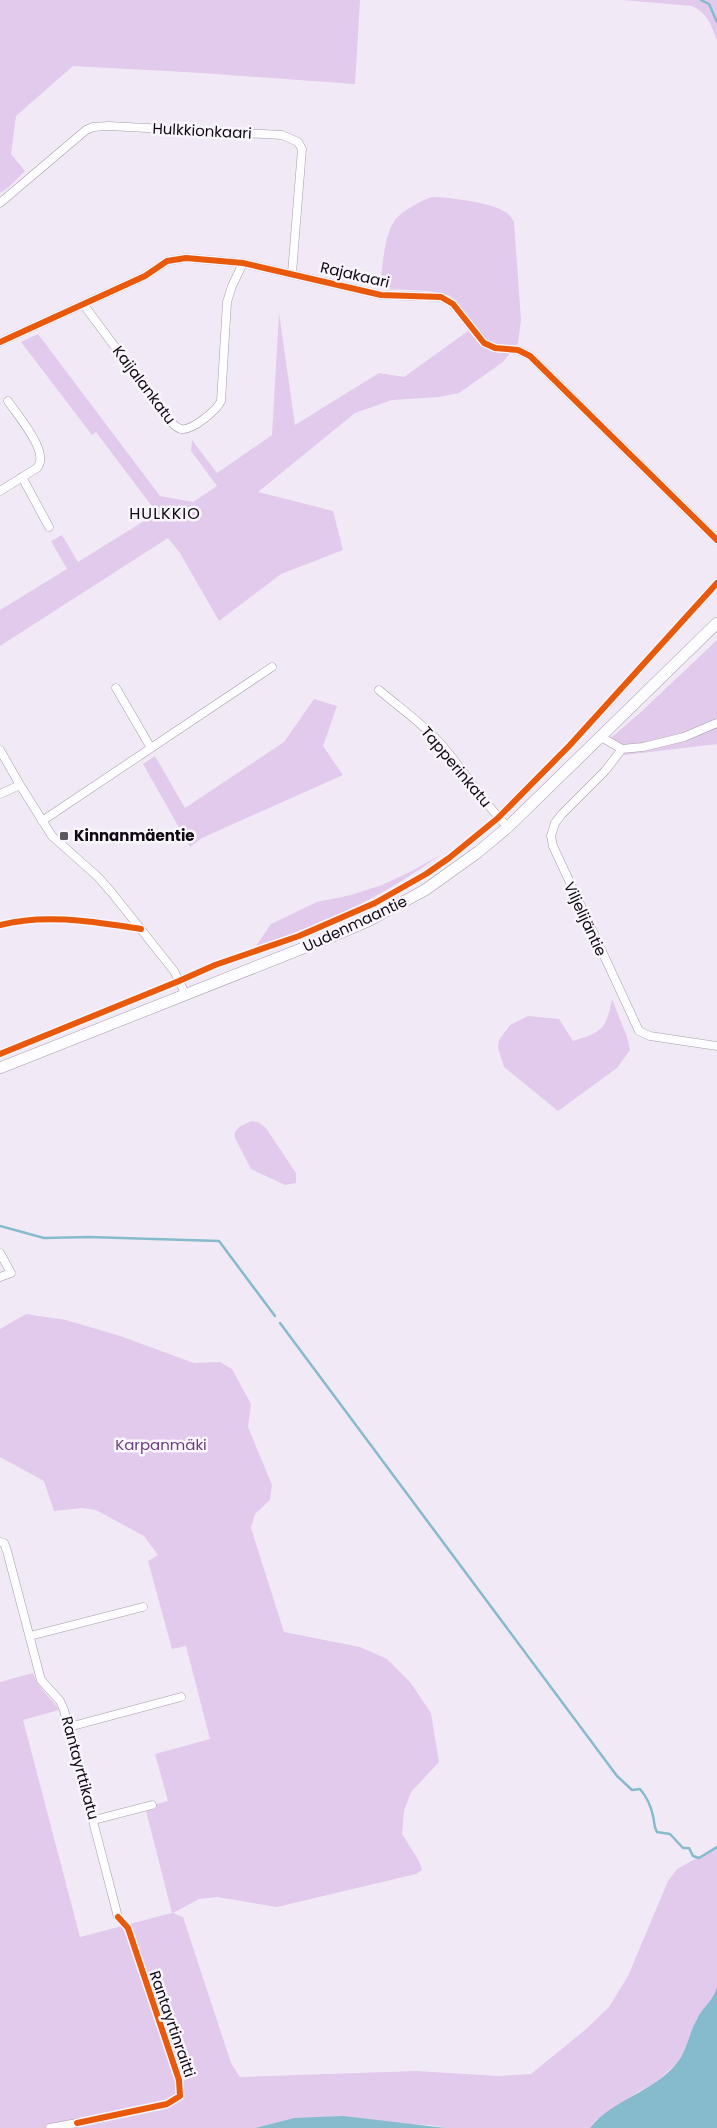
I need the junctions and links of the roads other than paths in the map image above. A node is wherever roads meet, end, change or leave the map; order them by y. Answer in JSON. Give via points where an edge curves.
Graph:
{"nodes":[{"id":1,"x":0,"y":203,"type":"edge"},
{"id":2,"x":243,"y":263,"type":"junction"},
{"id":3,"x":292,"y":273,"type":"junction"},
{"id":4,"x":83,"y":304,"type":"junction"},
{"id":5,"x":0,"y":342,"type":"edge"},
{"id":6,"x":8,"y":401,"type":"dead end"},
{"id":7,"x":22,"y":477,"type":"junction"},
{"id":8,"x":0,"y":491,"type":"edge"},
{"id":9,"x":49,"y":527,"type":"dead end"},
{"id":10,"x":717,"y":540,"type":"edge"},
{"id":11,"x":717,"y":623,"type":"edge"},
{"id":12,"x":272,"y":667,"type":"dead end"},
{"id":13,"x":116,"y":688,"type":"dead end"},
{"id":14,"x":379,"y":690,"type":"dead end"},
{"id":15,"x":717,"y":723,"type":"edge"},
{"id":16,"x":601,"y":737,"type":"junction"},
{"id":17,"x":151,"y":748,"type":"junction"},
{"id":18,"x":622,"y":749,"type":"junction"},
{"id":19,"x":0,"y":750,"type":"edge"},
{"id":20,"x":20,"y":785,"type":"junction"},
{"id":21,"x":0,"y":794,"type":"edge"},
{"id":22,"x":42,"y":821,"type":"junction"},
{"id":23,"x":508,"y":827,"type":"junction"},
{"id":24,"x":186,"y":995,"type":"junction"},
{"id":25,"x":717,"y":1046,"type":"edge"},
{"id":26,"x":0,"y":1068,"type":"edge"},
{"id":27,"x":0,"y":1253,"type":"edge"},
{"id":28,"x":0,"y":1277,"type":"edge"},
{"id":29,"x":0,"y":1542,"type":"edge"},
{"id":30,"x":143,"y":1607,"type":"dead end"},
{"id":31,"x":30,"y":1636,"type":"junction"},
{"id":32,"x":181,"y":1697,"type":"dead end"},
{"id":33,"x":69,"y":1727,"type":"junction"},
{"id":34,"x":152,"y":1805,"type":"dead end"},
{"id":35,"x":94,"y":1820,"type":"junction"},
{"id":36,"x":118,"y":1917,"type":"dead end"},
{"id":37,"x":77,"y":2123,"type":"dead end"},
{"id":38,"x":50,"y":2128,"type":"edge"}],
"edges":[{"from":1,"to":3,"type":"street","name":"Hulkkionkaari","via":[[93,127],[282,135],[298,142],[302,149]]},
{"from":2,"to":3,"type":"street","name":"Rajakaari"},
{"from":2,"to":4,"type":"street","name":"Rajakaari","via":[[186,258],[167,261],[144,276]]},
{"from":2,"to":4,"type":"street","name":"Kaijalankatu","via":[[227,302],[221,401],[214,411],[186,429],[180,429],[171,422]]},
{"from":3,"to":10,"type":"street","name":"Rajakaari","via":[[381,295],[433,296],[448,300],[484,343],[495,348],[518,350],[530,356]]},
{"from":4,"to":5,"type":"street","name":"Rajakaari"},
{"from":6,"to":7,"type":"street","via":[[38,445],[42,457],[37,468]]},
{"from":7,"to":8,"type":"street"},
{"from":7,"to":9,"type":"street"},
{"from":11,"to":16,"type":"main road","name":"Uudenmaantie"},
{"from":12,"to":17,"type":"street"},
{"from":13,"to":17,"type":"street"},
{"from":14,"to":23,"type":"street","name":"Tapperinkatu","via":[[440,744]]},
{"from":15,"to":18,"type":"street","via":[[666,743]]},
{"from":16,"to":18,"type":"street"},
{"from":16,"to":23,"type":"main road","name":"Uudenmaantie"},
{"from":17,"to":22,"type":"street"},
{"from":18,"to":25,"type":"street","name":"Viljelijäntie","via":[[562,814],[551,836],[553,846],[639,1031],[650,1036]]},
{"from":19,"to":20,"type":"street"},
{"from":20,"to":21,"type":"street"},
{"from":20,"to":22,"type":"street"},
{"from":22,"to":24,"type":"street","via":[[52,836],[112,892],[174,971]]},
{"from":23,"to":24,"type":"main road","name":"Uudenmaantie","via":[[448,876],[403,903],[326,939]]},
{"from":24,"to":26,"type":"main road","name":"Uudenmaantie"},
{"from":27,"to":28,"type":"street","via":[[10,1274]]},
{"from":29,"to":31,"type":"street","name":"Rantayrttikatu","via":[[4,1543],[7,1551]]},
{"from":30,"to":31,"type":"street"},
{"from":31,"to":33,"type":"street","name":"Rantayrttikatu","via":[[41,1680],[62,1705]]},
{"from":32,"to":33,"type":"street"},
{"from":33,"to":35,"type":"street","name":"Rantayrttikatu"},
{"from":34,"to":35,"type":"street"},
{"from":35,"to":36,"type":"street","name":"Rantayrttikatu"},
{"from":37,"to":38,"type":"street"}]}
